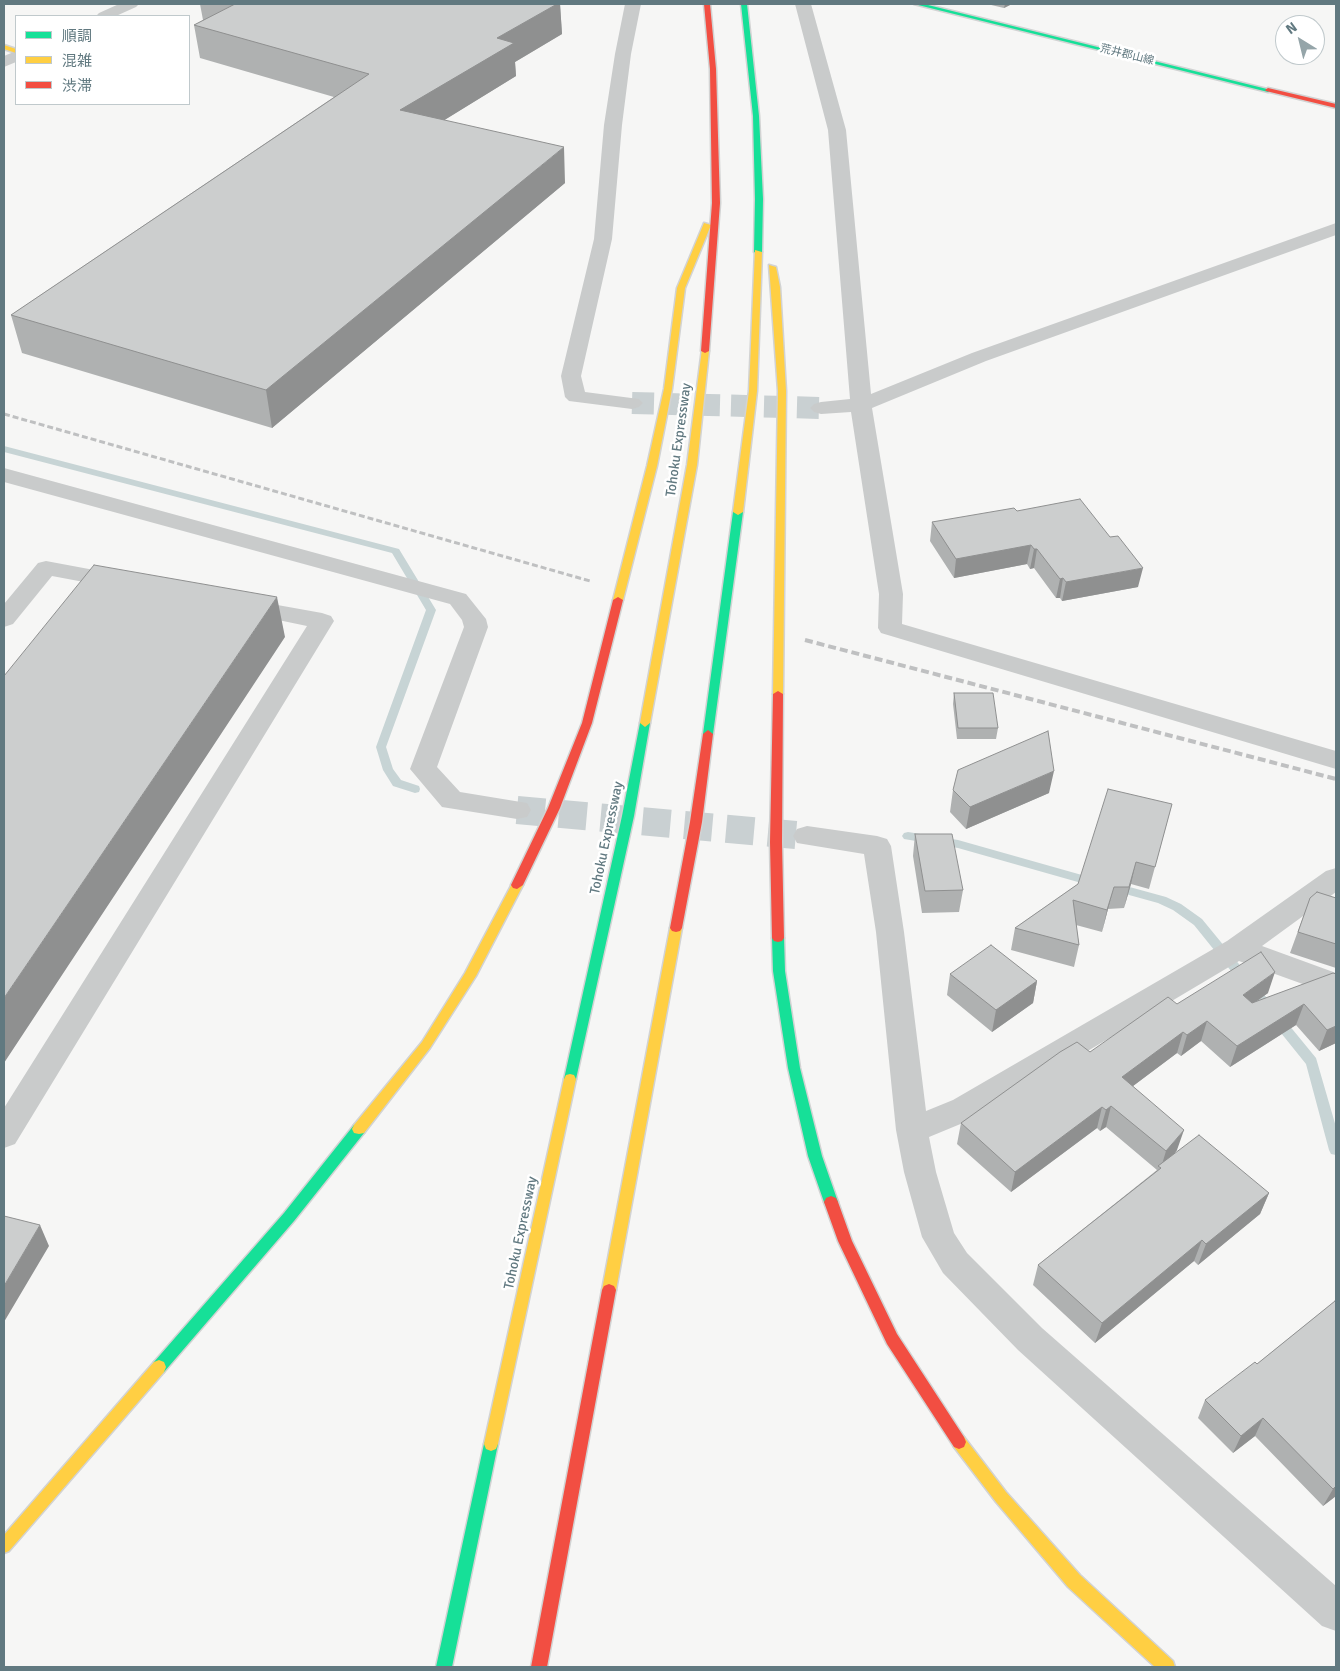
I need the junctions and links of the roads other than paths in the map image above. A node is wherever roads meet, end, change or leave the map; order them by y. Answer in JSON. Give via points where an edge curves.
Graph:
{"nodes":[{"id":1,"x":131,"y":4,"type":"edge"},
{"id":2,"x":633,"y":4,"type":"edge"},
{"id":3,"x":707,"y":4,"type":"edge"},
{"id":4,"x":744,"y":4,"type":"edge"},
{"id":5,"x":803,"y":4,"type":"edge"},
{"id":6,"x":925,"y":4,"type":"edge"},
{"id":7,"x":106,"y":15,"type":"edge"},
{"id":8,"x":1336,"y":106,"type":"edge"},
{"id":9,"x":758,"y":199,"type":"junction"},
{"id":10,"x":716,"y":203,"type":"junction"},
{"id":11,"x":1336,"y":229,"type":"edge"},
{"id":12,"x":632,"y":403,"type":"tunnel mouth"},
{"id":13,"x":861,"y":404,"type":"junction"},
{"id":14,"x":821,"y":408,"type":"tunnel mouth"},
{"id":15,"x":4,"y":474,"type":"edge"},
{"id":16,"x":141,"y":586,"type":"edge"},
{"id":17,"x":217,"y":601,"type":"edge"},
{"id":18,"x":4,"y":618,"type":"edge"},
{"id":19,"x":1336,"y":760,"type":"edge"},
{"id":20,"x":517,"y":810,"type":"tunnel mouth"},
{"id":21,"x":807,"y":836,"type":"tunnel mouth"},
{"id":22,"x":1336,"y":878,"type":"edge"},
{"id":23,"x":1236,"y":948,"type":"junction"},
{"id":24,"x":1336,"y":985,"type":"edge"},
{"id":25,"x":912,"y":1130,"type":"junction"},
{"id":26,"x":4,"y":1135,"type":"edge"},
{"id":27,"x":4,"y":1546,"type":"edge"},
{"id":28,"x":1336,"y":1612,"type":"edge"},
{"id":29,"x":444,"y":1667,"type":"edge"},
{"id":30,"x":539,"y":1667,"type":"edge"},
{"id":31,"x":1167,"y":1667,"type":"edge"}],
"edges":[{"from":1,"to":7,"type":"street"},
{"from":2,"to":12,"type":"street","via":[[613,125],[603,239],[571,376],[576,397]]},
{"from":3,"to":10,"type":"main road","name":"Tohoku Expressway","via":[[713,69]]},
{"from":4,"to":9,"type":"main road","via":[[756,116]]},
{"from":5,"to":13,"type":"street","via":[[837,130]]},
{"from":6,"to":8,"type":"main road","name":"荒井郡山線"},
{"from":9,"to":30,"type":"main road","via":[[753,391],[696,822]]},
{"from":9,"to":31,"type":"main road","via":[[776,287],[782,391],[776,842],[779,970],[794,1068],[815,1156],[845,1241],[892,1339],[947,1426],[1000,1497],[1074,1581]]},
{"from":10,"to":27,"type":"main road","via":[[681,288],[668,389],[652,466],[587,723],[554,808],[470,976],[426,1045],[289,1217]]},
{"from":10,"to":29,"type":"main road","name":"Tohoku Expressway","via":[[702,389],[692,465],[628,816]]},
{"from":11,"to":13,"type":"street","via":[[979,357]]},
{"from":13,"to":14,"type":"street"},
{"from":13,"to":19,"type":"street","via":[[891,594],[890,628]]},
{"from":15,"to":20,"type":"street","via":[[458,599],[474,619],[476,627],[423,769],[452,800]]},
{"from":16,"to":18,"type":"street","via":[[46,568]]},
{"from":17,"to":26,"type":"street","via":[[322,621]]},
{"from":21,"to":25,"type":"street","via":[[877,846]]},
{"from":22,"to":23,"type":"street"},
{"from":23,"to":24,"type":"street"},
{"from":23,"to":25,"type":"street","via":[[964,1109]]},
{"from":25,"to":28,"type":"street","via":[[939,1238],[955,1263],[1030,1339]]}]}
